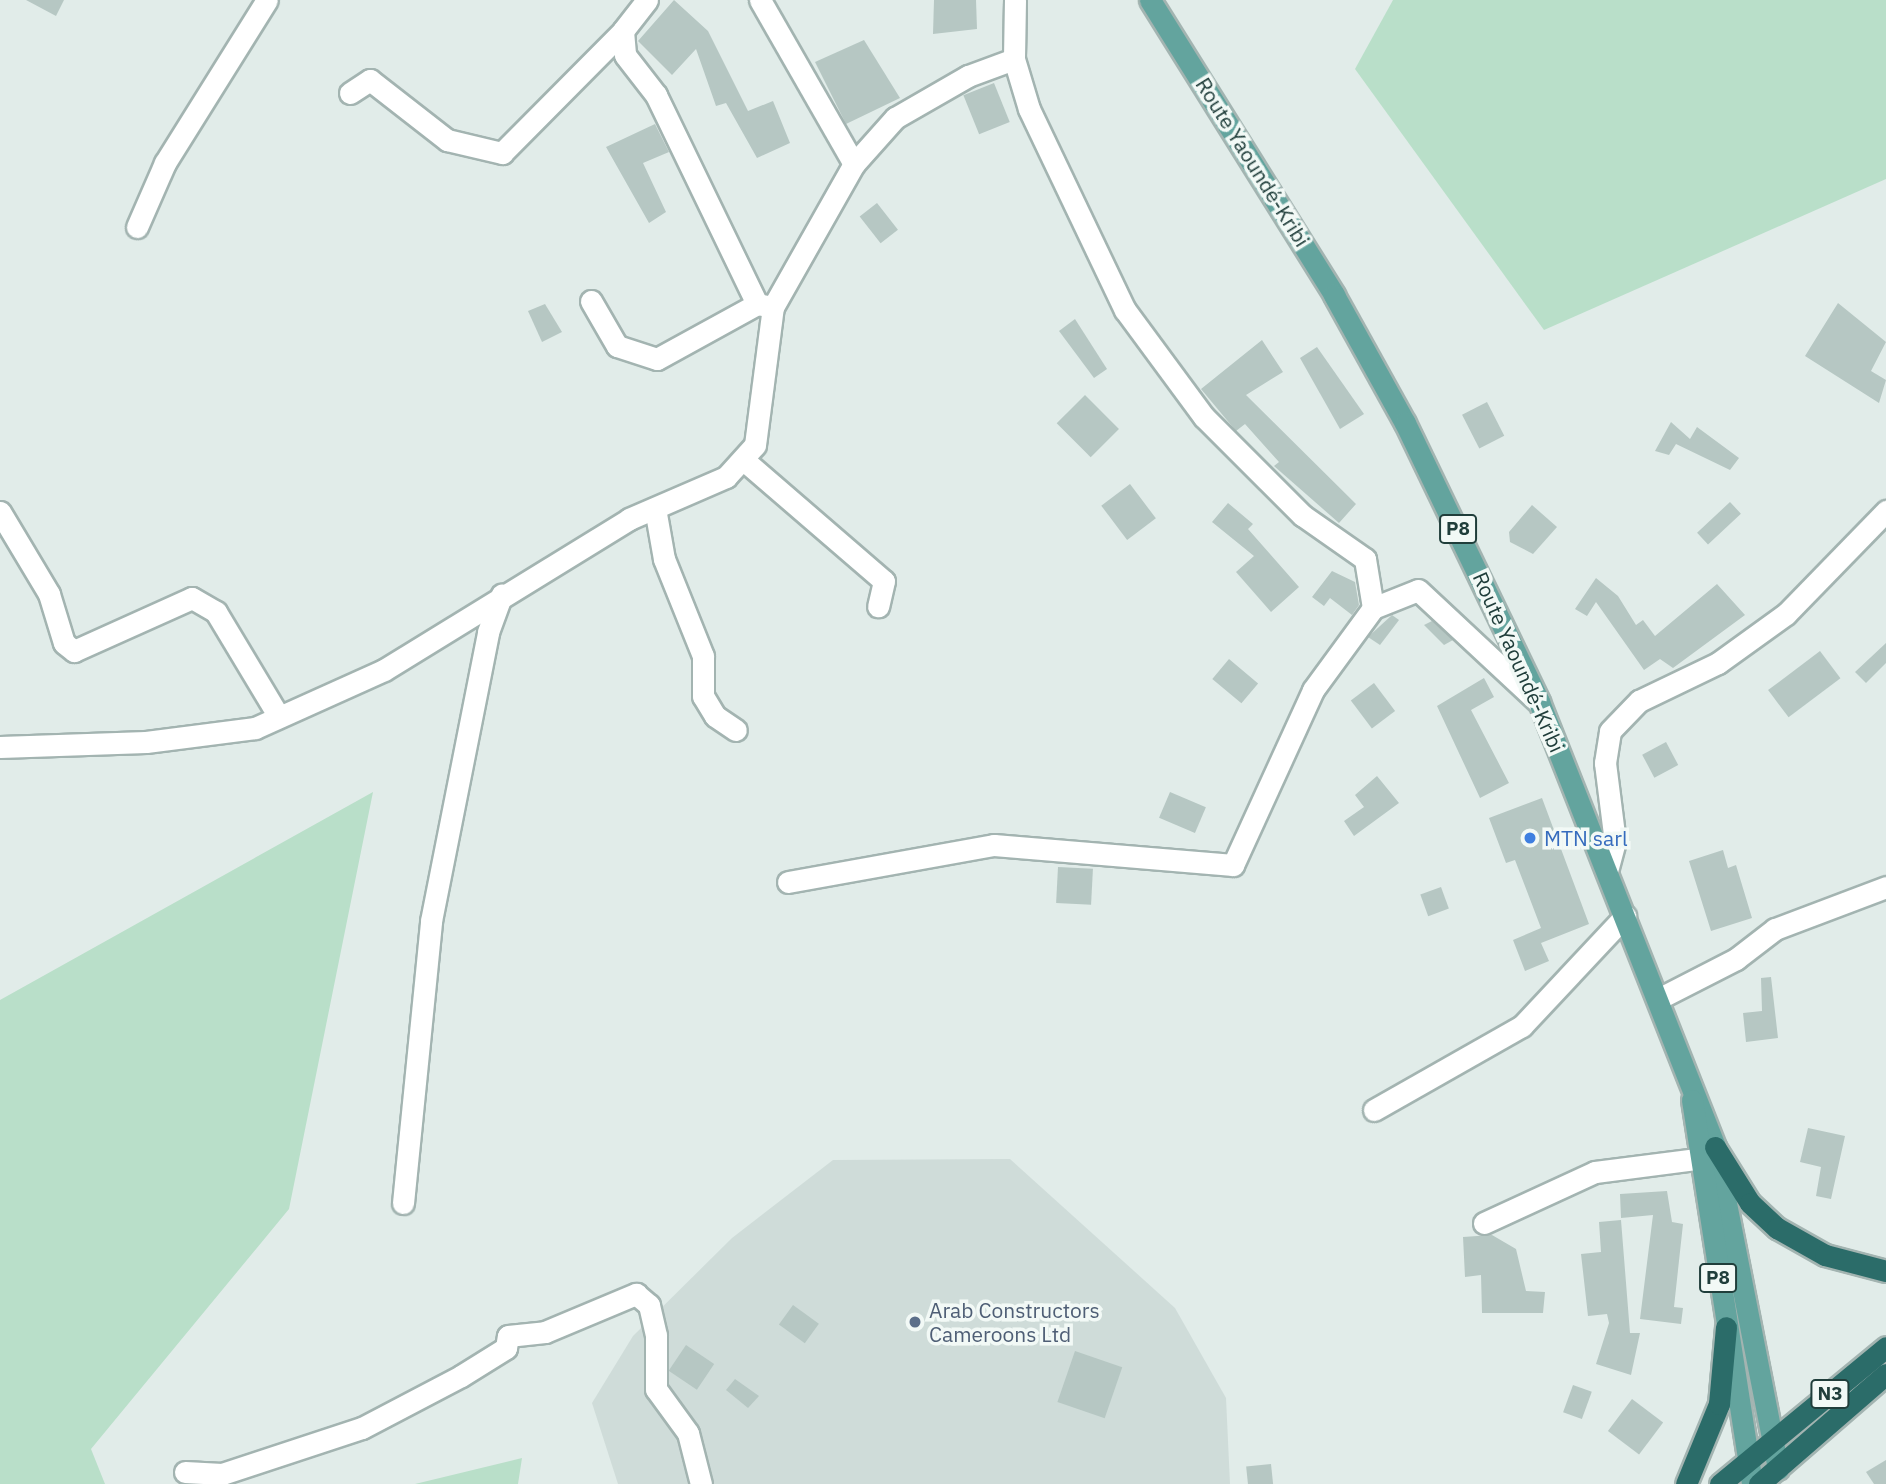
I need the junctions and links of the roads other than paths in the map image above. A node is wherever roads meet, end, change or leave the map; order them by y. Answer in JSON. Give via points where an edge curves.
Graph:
{"nodes":[{"id":1,"x":267,"y":0,"type":"edge"},
{"id":2,"x":647,"y":0,"type":"edge"},
{"id":3,"x":760,"y":0,"type":"edge"},
{"id":4,"x":1015,"y":0,"type":"edge"},
{"id":5,"x":1150,"y":0,"type":"edge"},
{"id":6,"x":623,"y":31,"type":"junction"},
{"id":7,"x":1014,"y":59,"type":"junction"},
{"id":8,"x":350,"y":93,"type":"dead end"},
{"id":9,"x":854,"y":164,"type":"junction"},
{"id":10,"x":137,"y":227,"type":"dead end"},
{"id":11,"x":591,"y":301,"type":"dead end"},
{"id":12,"x":765,"y":305,"type":"junction"},
{"id":13,"x":746,"y":463,"type":"junction"},
{"id":14,"x":655,"y":508,"type":"junction"},
{"id":15,"x":1886,"y":511,"type":"edge"},
{"id":16,"x":0,"y":512,"type":"edge"},
{"id":17,"x":502,"y":594,"type":"junction"},
{"id":18,"x":878,"y":606,"type":"dead end"},
{"id":19,"x":1373,"y":608,"type":"junction"},
{"id":20,"x":1539,"y":702,"type":"junction"},
{"id":21,"x":279,"y":717,"type":"junction"},
{"id":22,"x":736,"y":730,"type":"dead end"},
{"id":23,"x":0,"y":747,"type":"edge"},
{"id":24,"x":1607,"y":872,"type":"junction"},
{"id":25,"x":788,"y":882,"type":"dead end"},
{"id":26,"x":1886,"y":887,"type":"edge"},
{"id":27,"x":1625,"y":916,"type":"junction"},
{"id":28,"x":1658,"y":999,"type":"junction"},
{"id":29,"x":1692,"y":1094,"type":"junction"},
{"id":30,"x":1374,"y":1110,"type":"dead end"},
{"id":31,"x":1715,"y":1147,"type":"junction"},
{"id":32,"x":1697,"y":1159,"type":"junction"},
{"id":33,"x":403,"y":1203,"type":"dead end"},
{"id":34,"x":1484,"y":1223,"type":"dead end"},
{"id":35,"x":1886,"y":1271,"type":"edge"},
{"id":36,"x":1726,"y":1327,"type":"junction"},
{"id":37,"x":1886,"y":1347,"type":"edge"},
{"id":38,"x":1886,"y":1374,"type":"edge"},
{"id":39,"x":1774,"y":1441,"type":"junction"},
{"id":40,"x":1749,"y":1462,"type":"junction"},
{"id":41,"x":1777,"y":1469,"type":"junction"},
{"id":42,"x":185,"y":1472,"type":"dead end"},
{"id":43,"x":701,"y":1484,"type":"edge"},
{"id":44,"x":1686,"y":1484,"type":"edge"},
{"id":45,"x":1720,"y":1484,"type":"edge"},
{"id":46,"x":1752,"y":1484,"type":"edge"},
{"id":47,"x":1759,"y":1484,"type":"edge"}],
"edges":[{"from":1,"to":10,"type":"street","via":[[164,163]]},
{"from":2,"to":6,"type":"street"},
{"from":3,"to":9,"type":"street"},
{"from":4,"to":7,"type":"street"},
{"from":5,"to":20,"type":"main road","name":"Route Yaoundé-Kribi","number":"P8","via":[[1334,295],[1423,458]]},
{"from":6,"to":8,"type":"street","via":[[502,153],[447,139],[370,80]]},
{"from":6,"to":12,"type":"street","via":[[625,55],[656,95]]},
{"from":7,"to":9,"type":"street","via":[[968,76],[895,118]]},
{"from":7,"to":19,"type":"street","via":[[1029,109],[1125,310],[1204,417],[1301,514],[1365,559]]},
{"from":9,"to":12,"type":"street"},
{"from":11,"to":12,"type":"street","via":[[617,346],[657,359]]},
{"from":12,"to":13,"type":"street","via":[[755,445]]},
{"from":13,"to":14,"type":"street"},
{"from":13,"to":18,"type":"street","via":[[884,581]]},
{"from":14,"to":17,"type":"street"},
{"from":14,"to":22,"type":"street","via":[[664,559],[703,656],[703,696],[715,716]]},
{"from":15,"to":24,"type":"street","via":[[1786,614],[1717,663],[1639,701],[1610,731],[1605,763],[1615,842]]},
{"from":16,"to":21,"type":"street","via":[[49,594],[64,643],[74,651],[192,598],[216,612]]},
{"from":17,"to":21,"type":"street","via":[[384,670]]},
{"from":17,"to":33,"type":"street","via":[[488,632],[431,920]]},
{"from":19,"to":20,"type":"street","via":[[1418,590]]},
{"from":19,"to":25,"type":"street","via":[[1290,732],[1233,865],[994,845]]},
{"from":20,"to":24,"type":"main road","name":"Route Yaoundé-Kribi","number":"P8"},
{"from":21,"to":23,"type":"street","via":[[255,728],[146,742]]},
{"from":24,"to":27,"type":"main road","name":"Route Yaoundé-Kribi","number":"P8"},
{"from":26,"to":28,"type":"street","via":[[1775,929],[1736,959]]},
{"from":27,"to":28,"type":"main road","name":"Route Yaoundé-Kribi","number":"P8"},
{"from":27,"to":30,"type":"street","via":[[1522,1026]]},
{"from":28,"to":29,"type":"main road","name":"Route Yaoundé-Kribi","number":"P8"},
{"from":29,"to":31,"type":"main road","number":"P8"},
{"from":29,"to":32,"type":"main road","number":"P8"},
{"from":31,"to":35,"type":"highway","via":[[1750,1203],[1777,1228],[1825,1255]]},
{"from":31,"to":39,"type":"main road","number":"P8"},
{"from":32,"to":34,"type":"street","via":[[1595,1172]]},
{"from":32,"to":36,"type":"main road","number":"P8"},
{"from":36,"to":40,"type":"main road","number":"P8"},
{"from":36,"to":44,"type":"highway","via":[[1719,1404]]},
{"from":37,"to":39,"type":"highway","number":"N3"},
{"from":38,"to":41,"type":"highway","number":"N3"},
{"from":39,"to":40,"type":"highway","number":"N3"},
{"from":39,"to":41,"type":"main road","number":"P8"},
{"from":40,"to":45,"type":"highway","number":"N3"},
{"from":40,"to":46,"type":"main road","number":"P8"},
{"from":41,"to":47,"type":"highway","number":"N3"},
{"from":42,"to":43,"type":"street","via":[[222,1474],[362,1428],[506,1348],[508,1336],[545,1332],[636,1294],[649,1305],[656,1335],[656,1389],[688,1433]]}]}
